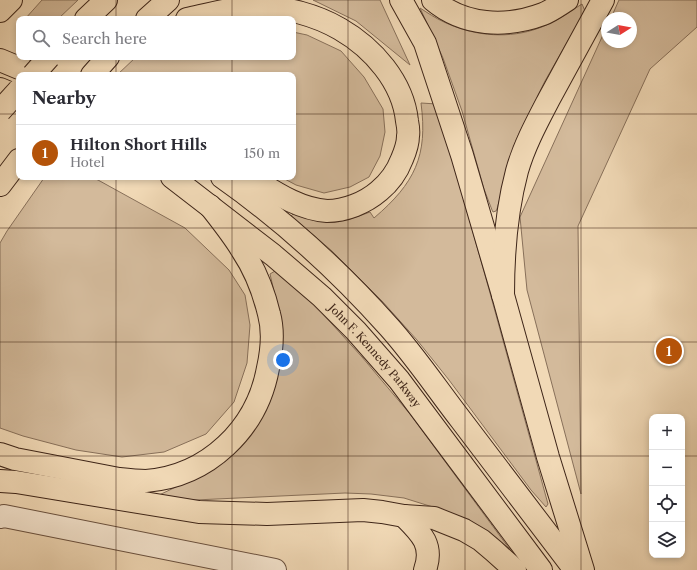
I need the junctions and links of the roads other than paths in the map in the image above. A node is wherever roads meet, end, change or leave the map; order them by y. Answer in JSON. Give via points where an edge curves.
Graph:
{"nodes":[{"id":1,"x":10,"y":0,"type":"edge"},
{"id":2,"x":106,"y":0,"type":"edge"},
{"id":3,"x":168,"y":0,"type":"edge"},
{"id":4,"x":401,"y":0,"type":"edge"},
{"id":5,"x":433,"y":0,"type":"edge"},
{"id":6,"x":567,"y":0,"type":"edge"},
{"id":7,"x":603,"y":0,"type":"edge"},
{"id":8,"x":0,"y":11,"type":"edge"},
{"id":9,"x":89,"y":16,"type":"edge"},
{"id":10,"x":150,"y":16,"type":"edge"},
{"id":11,"x":202,"y":16,"type":"edge"},
{"id":12,"x":0,"y":60,"type":"edge"},
{"id":13,"x":46,"y":60,"type":"edge"},
{"id":14,"x":105,"y":60,"type":"edge"},
{"id":15,"x":29,"y":72,"type":"edge"},
{"id":16,"x":35,"y":72,"type":"edge"},
{"id":17,"x":95,"y":72,"type":"edge"},
{"id":18,"x":0,"y":89,"type":"edge"},
{"id":19,"x":16,"y":93,"type":"edge"},
{"id":20,"x":16,"y":96,"type":"edge"},
{"id":21,"x":0,"y":111,"type":"edge"},
{"id":22,"x":16,"y":164,"type":"edge"},
{"id":23,"x":176,"y":180,"type":"edge"},
{"id":24,"x":226,"y":180,"type":"edge"},
{"id":25,"x":255,"y":180,"type":"edge"},
{"id":26,"x":0,"y":185,"type":"edge"},
{"id":27,"x":210,"y":206,"type":"junction"},
{"id":28,"x":503,"y":295,"type":"junction"},
{"id":29,"x":0,"y":454,"type":"edge"},
{"id":30,"x":0,"y":481,"type":"edge"},
{"id":31,"x":404,"y":516,"type":"junction"},
{"id":32,"x":0,"y":517,"type":"edge"},
{"id":33,"x":275,"y":570,"type":"edge"},
{"id":34,"x":425,"y":570,"type":"edge"},
{"id":35,"x":515,"y":570,"type":"edge"},
{"id":36,"x":542,"y":570,"type":"edge"},
{"id":37,"x":575,"y":570,"type":"edge"},
{"id":38,"x":583,"y":570,"type":"edge"}],
"edges":[{"from":1,"to":8,"type":"main road"},
{"from":2,"to":9,"type":"main road"},
{"from":3,"to":10,"type":"main road"},
{"from":4,"to":28,"type":"main road","via":[[425,42],[462,155]]},
{"from":5,"to":6,"type":"main road","via":[[468,19],[503,23],[544,14]]},
{"from":7,"to":28,"type":"main road","via":[[529,137],[517,170],[506,235]]},
{"from":11,"to":25,"type":"main road","via":[[258,7],[304,14],[326,22],[354,38],[386,69],[406,111],[409,135],[394,175],[374,196],[358,204],[342,210],[314,209],[301,205]]},
{"from":12,"to":15,"type":"main road"},
{"from":13,"to":16,"type":"main road","bridge":true},
{"from":14,"to":17,"type":"main road"},
{"from":18,"to":20,"type":"main road"},
{"from":19,"to":21,"type":"main road","bridge":true},
{"from":22,"to":26,"type":"main road"},
{"from":23,"to":27,"type":"main road","name":"John F. Kennedy Parkway"},
{"from":24,"to":37,"type":"main road","via":[[301,239],[369,304],[410,352]]},
{"from":27,"to":29,"type":"main road","via":[[243,250],[270,315],[272,338],[266,379],[258,401],[237,435],[217,454],[204,462],[181,473],[146,480],[119,479]]},
{"from":27,"to":36,"type":"main road","name":"John F. Kennedy Parkway","via":[[273,255],[322,297],[356,331],[398,380]]},
{"from":28,"to":38,"type":"main road","via":[[548,457]]},
{"from":30,"to":31,"type":"main road","via":[[199,512],[267,514],[363,510]]},
{"from":31,"to":34,"type":"main road","via":[[426,542],[428,563]]},
{"from":31,"to":35,"type":"main road","via":[[434,518],[464,530],[494,550]]},
{"from":32,"to":33,"type":"lane"}]}
